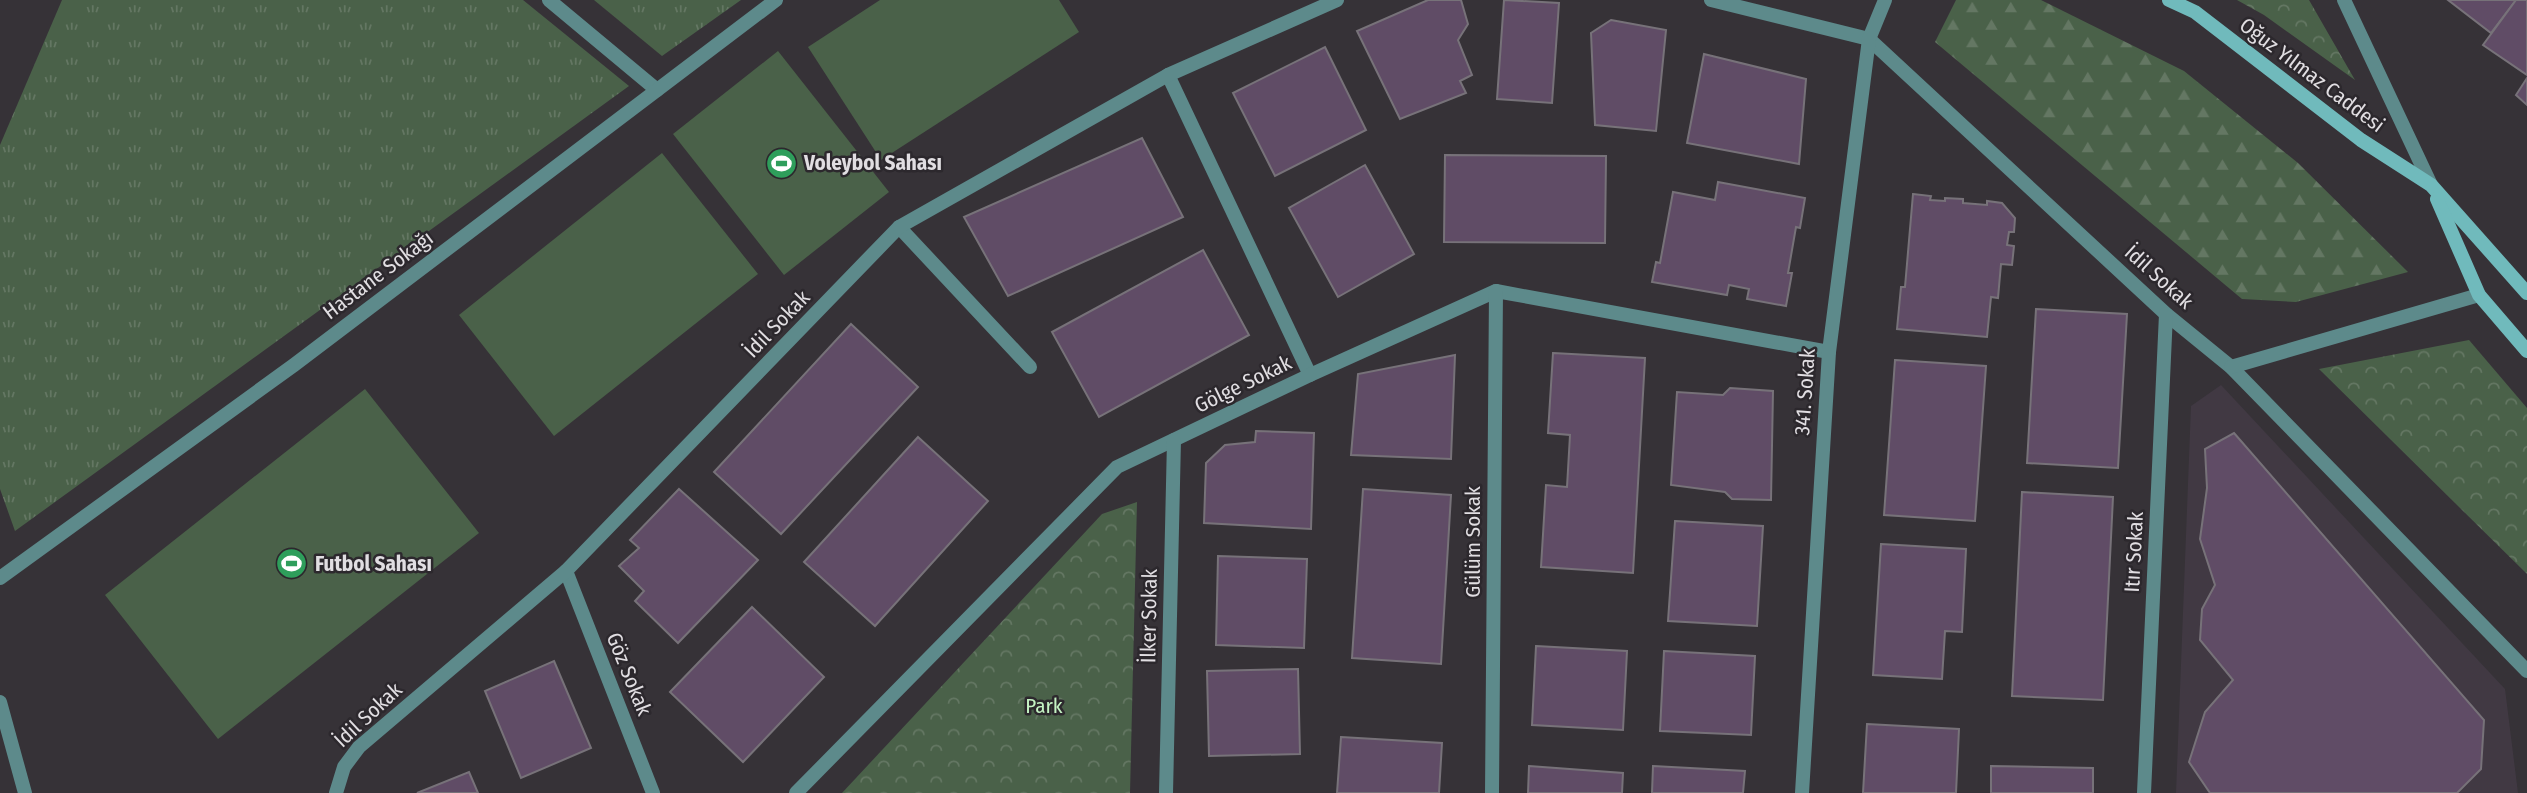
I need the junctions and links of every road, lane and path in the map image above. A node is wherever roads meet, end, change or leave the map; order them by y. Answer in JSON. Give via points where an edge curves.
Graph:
{"nodes":[{"id":1,"x":549,"y":0,"type":"edge"},
{"id":2,"x":776,"y":0,"type":"edge"},
{"id":3,"x":1337,"y":0,"type":"edge"},
{"id":4,"x":1711,"y":0,"type":"edge"},
{"id":5,"x":1885,"y":0,"type":"edge"},
{"id":6,"x":2169,"y":0,"type":"edge"},
{"id":7,"x":2344,"y":0,"type":"edge"},
{"id":8,"x":1869,"y":39,"type":"junction"},
{"id":9,"x":1168,"y":75,"type":"junction"},
{"id":10,"x":657,"y":90,"type":"junction"},
{"id":11,"x":2431,"y":185,"type":"junction"},
{"id":12,"x":900,"y":227,"type":"junction"},
{"id":13,"x":1496,"y":291,"type":"junction"},
{"id":14,"x":2527,"y":293,"type":"edge"},
{"id":15,"x":2479,"y":295,"type":"junction"},
{"id":16,"x":2166,"y":314,"type":"junction"},
{"id":17,"x":2527,"y":351,"type":"edge"},
{"id":18,"x":1829,"y":352,"type":"junction"},
{"id":19,"x":2231,"y":367,"type":"junction"},
{"id":20,"x":1030,"y":368,"type":"dead end"},
{"id":21,"x":1310,"y":375,"type":"junction"},
{"id":22,"x":1174,"y":440,"type":"junction"},
{"id":23,"x":566,"y":571,"type":"junction"},
{"id":24,"x":0,"y":578,"type":"edge"},
{"id":25,"x":2527,"y":671,"type":"edge"},
{"id":26,"x":0,"y":702,"type":"edge"},
{"id":27,"x":2,"y":718,"type":"edge"},
{"id":28,"x":26,"y":793,"type":"edge"},
{"id":29,"x":336,"y":793,"type":"edge"},
{"id":30,"x":653,"y":793,"type":"edge"},
{"id":31,"x":796,"y":793,"type":"edge"},
{"id":32,"x":1166,"y":793,"type":"edge"},
{"id":33,"x":1492,"y":793,"type":"edge"},
{"id":34,"x":1802,"y":793,"type":"edge"},
{"id":35,"x":2144,"y":793,"type":"edge"}],
"edges":[{"from":1,"to":10,"type":"street"},
{"from":2,"to":10,"type":"street","name":"Hastane Sokağı"},
{"from":3,"to":9,"type":"street","name":"İdil Sokak"},
{"from":4,"to":8,"type":"street","name":"İdil Sokak"},
{"from":5,"to":8,"type":"street","name":"341. Sokak"},
{"from":6,"to":11,"type":"main road","name":"Oğuz Yılmaz Caddesi","via":[[2195,12],[2361,140]]},
{"from":7,"to":11,"type":"street"},
{"from":8,"to":16,"type":"street","name":"İdil Sokak"},
{"from":8,"to":18,"type":"street","name":"341. Sokak"},
{"from":9,"to":12,"type":"street","name":"İdil Sokak"},
{"from":9,"to":21,"type":"street"},
{"from":10,"to":24,"type":"street","name":"Hastane Sokağı","via":[[294,365]]},
{"from":11,"to":14,"type":"main road","name":"Oğuz Yılmaz Caddesi"},
{"from":11,"to":15,"type":"main road"},
{"from":12,"to":20,"type":"street"},
{"from":12,"to":23,"type":"street","name":"İdil Sokak"},
{"from":13,"to":18,"type":"street"},
{"from":13,"to":21,"type":"street","name":"Gölge Sokak"},
{"from":13,"to":33,"type":"street","name":"Gülüm Sokak"},
{"from":15,"to":17,"type":"main road"},
{"from":15,"to":19,"type":"street"},
{"from":16,"to":19,"type":"street","name":"İdil Sokak"},
{"from":16,"to":35,"type":"street","name":"Itır Sokak"},
{"from":18,"to":34,"type":"street","name":"341. Sokak"},
{"from":19,"to":25,"type":"street","name":"İdil Sokak"},
{"from":21,"to":22,"type":"street","name":"Gölge Sokak"},
{"from":22,"to":31,"type":"street","name":"Gölge Sokak","via":[[1117,467]]},
{"from":22,"to":32,"type":"street","name":"İlker Sokak"},
{"from":23,"to":29,"type":"street","name":"İdil Sokak","via":[[359,747],[344,767]]},
{"from":23,"to":30,"type":"street","name":"Göz Sokak"},
{"from":26,"to":27,"type":"street"},
{"from":27,"to":28,"type":"street"}]}
